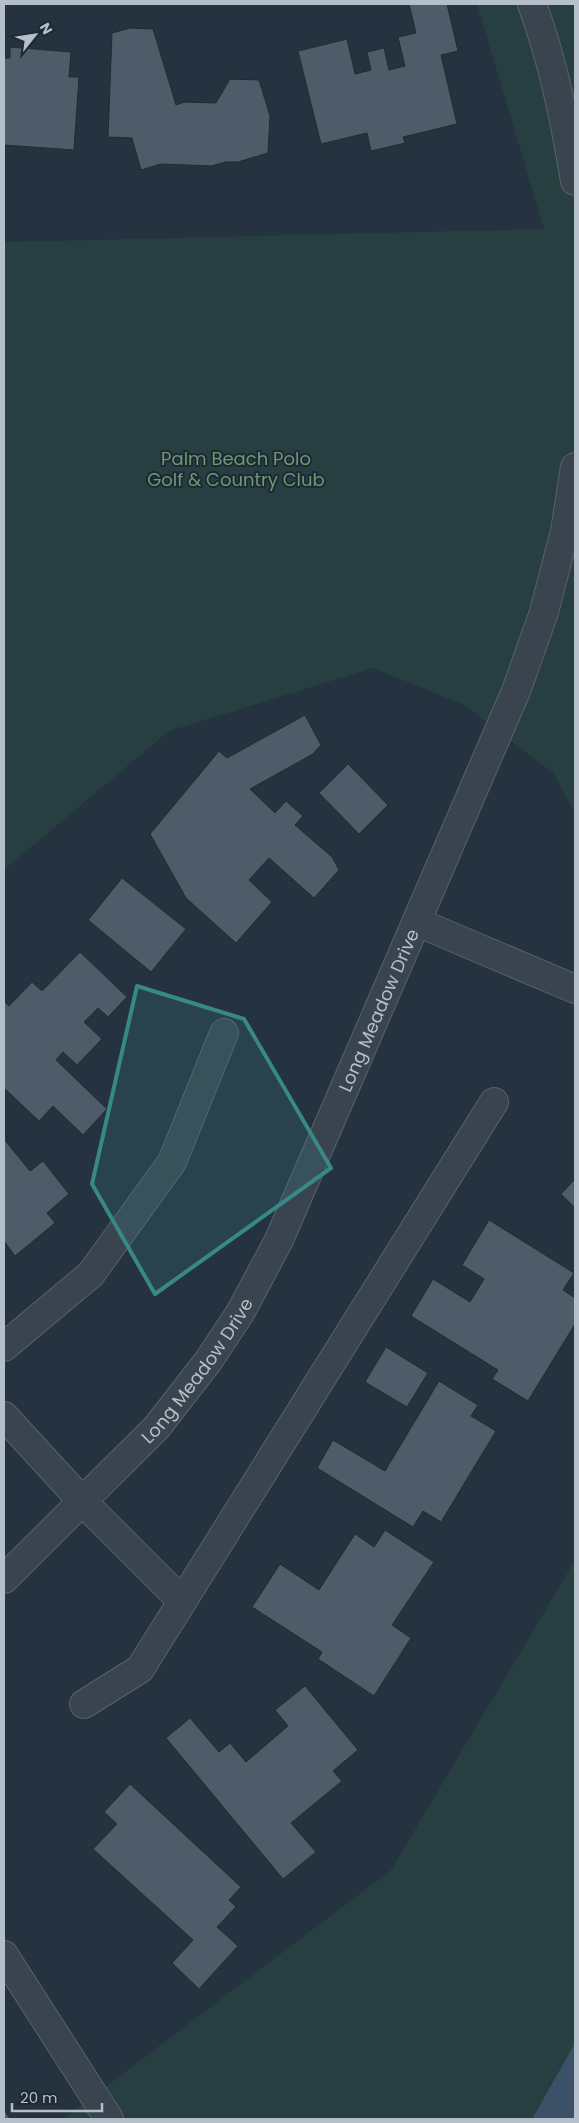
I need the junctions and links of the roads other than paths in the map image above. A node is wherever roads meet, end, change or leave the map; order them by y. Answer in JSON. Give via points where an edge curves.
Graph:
{"nodes":[{"id":1,"x":532,"y":4,"type":"edge"},
{"id":2,"x":575,"y":181,"type":"edge"},
{"id":3,"x":575,"y":467,"type":"edge"},
{"id":4,"x":417,"y":922,"type":"junction"},
{"id":5,"x":575,"y":989,"type":"edge"},
{"id":6,"x":224,"y":1034,"type":"dead end"},
{"id":7,"x":494,"y":1102,"type":"dead end"},
{"id":8,"x":4,"y":1347,"type":"edge"},
{"id":9,"x":4,"y":1416,"type":"edge"},
{"id":10,"x":83,"y":1502,"type":"junction"},
{"id":11,"x":4,"y":1579,"type":"edge"},
{"id":12,"x":182,"y":1601,"type":"junction"},
{"id":13,"x":84,"y":1704,"type":"dead end"},
{"id":14,"x":4,"y":1955,"type":"edge"},
{"id":15,"x":109,"y":2119,"type":"edge"}],
"edges":[{"from":1,"to":2,"type":"street","via":[[564,116]]},
{"from":3,"to":4,"type":"street","name":"Long Meadow Drive","via":[[565,531],[544,612],[522,673]]},
{"from":4,"to":5,"type":"street"},
{"from":4,"to":10,"type":"street","name":"Long Meadow Drive","via":[[279,1240],[240,1313],[209,1360],[157,1427]]},
{"from":6,"to":8,"type":"street","via":[[172,1162],[91,1274]]},
{"from":7,"to":12,"type":"street"},
{"from":9,"to":10,"type":"street"},
{"from":10,"to":11,"type":"street","name":"Long Meadow Drive"},
{"from":10,"to":12,"type":"street"},
{"from":12,"to":13,"type":"street","via":[[140,1670]]},
{"from":14,"to":15,"type":"street"}]}
